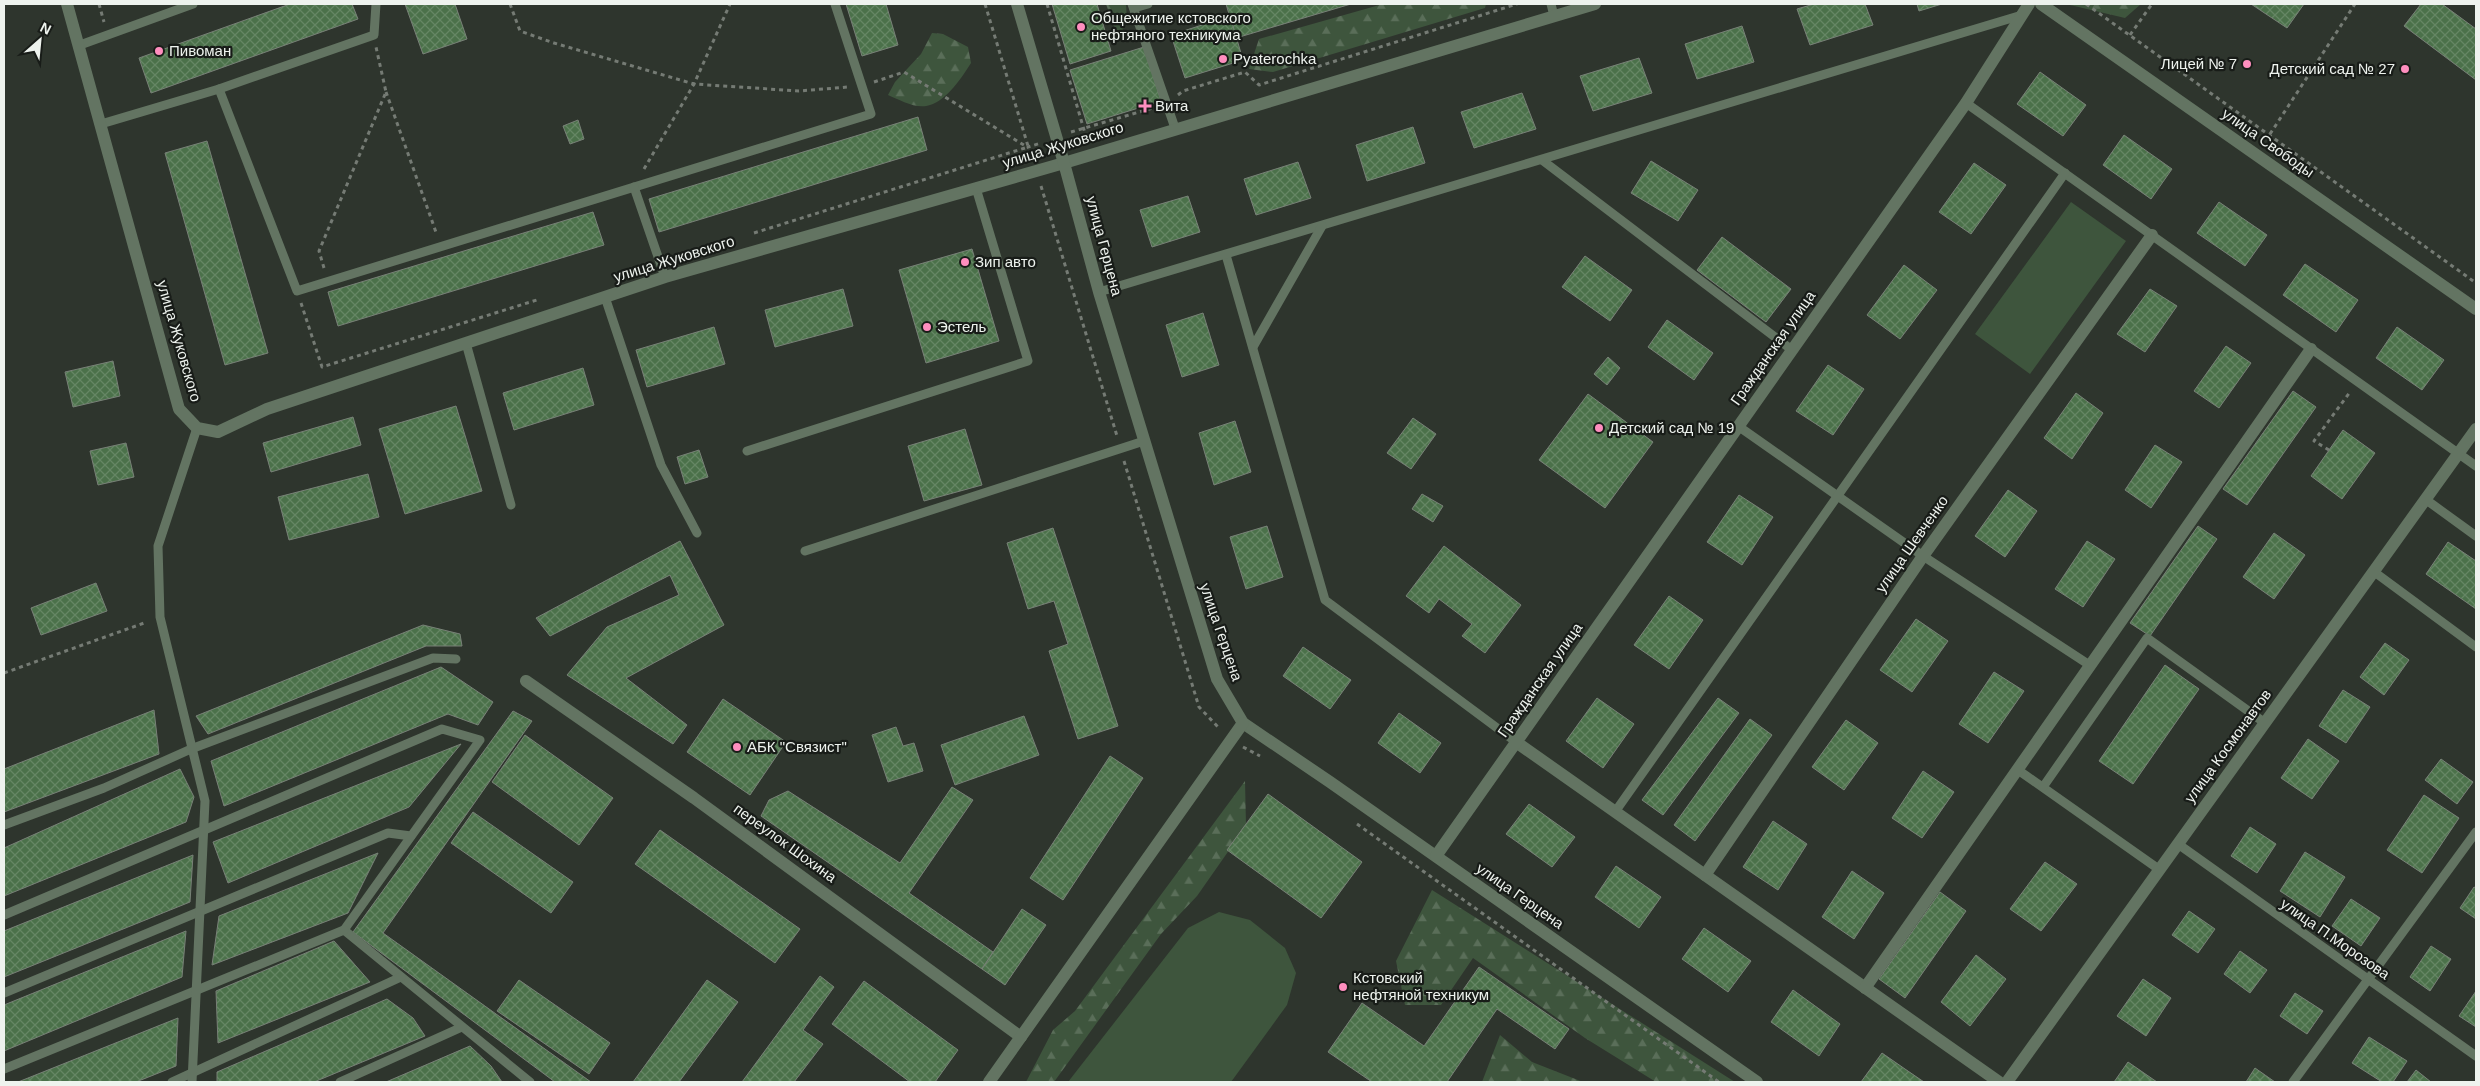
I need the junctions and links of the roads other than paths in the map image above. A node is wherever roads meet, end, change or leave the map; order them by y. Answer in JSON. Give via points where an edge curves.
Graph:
{"nodes":[{"id":1,"x":67,"y":4,"type":"edge"},
{"id":2,"x":193,"y":4,"type":"edge"},
{"id":3,"x":376,"y":4,"type":"edge"},
{"id":4,"x":836,"y":4,"type":"edge"},
{"id":5,"x":1017,"y":4,"type":"edge"},
{"id":6,"x":1148,"y":4,"type":"edge"},
{"id":7,"x":1595,"y":4,"type":"edge"},
{"id":8,"x":2041,"y":4,"type":"edge"},
{"id":9,"x":1133,"y":6,"type":"edge"},
{"id":10,"x":2025,"y":9,"type":"edge"},
{"id":11,"x":1552,"y":10,"type":"edge"},
{"id":12,"x":80,"y":44,"type":"junction"},
{"id":13,"x":219,"y":89,"type":"junction"},
{"id":14,"x":1966,"y":103,"type":"junction"},
{"id":15,"x":101,"y":124,"type":"junction"},
{"id":16,"x":1175,"y":128,"type":"junction"},
{"id":17,"x":1542,"y":160,"type":"junction"},
{"id":18,"x":1064,"y":162,"type":"junction"},
{"id":19,"x":2065,"y":173,"type":"junction"},
{"id":20,"x":634,"y":187,"type":"junction"},
{"id":21,"x":976,"y":188,"type":"junction"},
{"id":22,"x":1322,"y":226,"type":"junction"},
{"id":23,"x":2152,"y":235,"type":"junction"},
{"id":24,"x":1226,"y":255,"type":"junction"},
{"id":25,"x":665,"y":277,"type":"junction"},
{"id":26,"x":1099,"y":292,"type":"junction"},
{"id":27,"x":605,"y":297,"type":"junction"},
{"id":28,"x":2476,"y":309,"type":"edge"},
{"id":29,"x":466,"y":342,"type":"junction"},
{"id":30,"x":1253,"y":348,"type":"junction"},
{"id":31,"x":2312,"y":349,"type":"junction"},
{"id":32,"x":1792,"y":350,"type":"junction"},
{"id":33,"x":1738,"y":426,"type":"junction"},
{"id":34,"x":197,"y":428,"type":"junction"},
{"id":35,"x":2476,"y":429,"type":"edge"},
{"id":36,"x":1144,"y":441,"type":"junction"},
{"id":37,"x":747,"y":451,"type":"dead end"},
{"id":38,"x":2459,"y":453,"type":"junction"},
{"id":39,"x":2476,"y":466,"type":"edge"},
{"id":40,"x":1836,"y":496,"type":"junction"},
{"id":41,"x":2425,"y":499,"type":"junction"},
{"id":42,"x":511,"y":505,"type":"dead end"},
{"id":43,"x":697,"y":533,"type":"dead end"},
{"id":44,"x":2476,"y":536,"type":"edge"},
{"id":45,"x":805,"y":551,"type":"dead end"},
{"id":46,"x":1923,"y":556,"type":"junction"},
{"id":47,"x":2373,"y":571,"type":"junction"},
{"id":48,"x":2476,"y":647,"type":"edge"},
{"id":49,"x":456,"y":659,"type":"dead end"},
{"id":50,"x":2091,"y":666,"type":"junction"},
{"id":51,"x":526,"y":681,"type":"dead end"},
{"id":52,"x":1243,"y":723,"type":"junction"},
{"id":53,"x":2265,"y":723,"type":"junction"},
{"id":54,"x":1516,"y":742,"type":"junction"},
{"id":55,"x":191,"y":749,"type":"junction"},
{"id":56,"x":2018,"y":770,"type":"junction"},
{"id":57,"x":2043,"y":787,"type":"junction"},
{"id":58,"x":1615,"y":812,"type":"junction"},
{"id":59,"x":4,"y":825,"type":"edge"},
{"id":60,"x":204,"y":831,"type":"junction"},
{"id":61,"x":2476,"y":832,"type":"edge"},
{"id":62,"x":411,"y":836,"type":"junction"},
{"id":63,"x":2178,"y":844,"type":"junction"},
{"id":64,"x":1436,"y":856,"type":"junction"},
{"id":65,"x":2160,"y":870,"type":"junction"},
{"id":66,"x":1705,"y":876,"type":"junction"},
{"id":67,"x":200,"y":913,"type":"junction"},
{"id":68,"x":4,"y":916,"type":"edge"},
{"id":69,"x":344,"y":930,"type":"junction"},
{"id":70,"x":401,"y":977,"type":"junction"},
{"id":71,"x":2369,"y":980,"type":"junction"},
{"id":72,"x":1865,"y":988,"type":"junction"},
{"id":73,"x":196,"y":989,"type":"junction"},
{"id":74,"x":4,"y":993,"type":"edge"},
{"id":75,"x":462,"y":1027,"type":"junction"},
{"id":76,"x":1021,"y":1037,"type":"junction"},
{"id":77,"x":2476,"y":1056,"type":"edge"},
{"id":78,"x":4,"y":1069,"type":"edge"},
{"id":79,"x":192,"y":1078,"type":"edge"},
{"id":80,"x":172,"y":1082,"type":"edge"},
{"id":81,"x":340,"y":1082,"type":"edge"},
{"id":82,"x":530,"y":1082,"type":"edge"},
{"id":83,"x":989,"y":1082,"type":"edge"},
{"id":84,"x":1757,"y":1082,"type":"edge"},
{"id":85,"x":1999,"y":1082,"type":"edge"},
{"id":86,"x":2007,"y":1082,"type":"edge"},
{"id":87,"x":2293,"y":1082,"type":"edge"}],
"edges":[{"from":1,"to":12,"type":"street","name":"улица Жуковского"},
{"from":2,"to":12,"type":"lane"},
{"from":3,"to":13,"type":"lane","via":[[374,35]]},
{"from":4,"to":20,"type":"lane","via":[[871,114]]},
{"from":5,"to":18,"type":"street","name":"улица Герцена"},
{"from":6,"to":9,"type":"lane"},
{"from":7,"to":11,"type":"street","name":"улица Жуковского"},
{"from":8,"to":28,"type":"street","name":"улица Свободы"},
{"from":9,"to":16,"type":"lane"},
{"from":10,"to":14,"type":"street","name":"Гражданская улица"},
{"from":10,"to":17,"type":"lane"},
{"from":11,"to":16,"type":"street","name":"улица Жуковского"},
{"from":12,"to":15,"type":"street","name":"улица Жуковского"},
{"from":13,"to":15,"type":"lane"},
{"from":13,"to":20,"type":"lane","via":[[297,291]]},
{"from":14,"to":19,"type":"lane"},
{"from":14,"to":32,"type":"street","name":"Гражданская улица"},
{"from":15,"to":34,"type":"street","name":"улица Жуковского","via":[[179,409]]},
{"from":16,"to":18,"type":"street","name":"улица Жуковского"},
{"from":17,"to":22,"type":"lane"},
{"from":17,"to":32,"type":"lane"},
{"from":18,"to":21,"type":"street","name":"улица Жуковского"},
{"from":18,"to":26,"type":"street","name":"улица Герцена"},
{"from":19,"to":23,"type":"lane"},
{"from":19,"to":40,"type":"lane"},
{"from":20,"to":25,"type":"lane"},
{"from":21,"to":25,"type":"street","name":"улица Жуковского"},
{"from":21,"to":37,"type":"lane","via":[[1028,361]]},
{"from":22,"to":24,"type":"lane"},
{"from":22,"to":30,"type":"lane"},
{"from":23,"to":31,"type":"lane"},
{"from":23,"to":46,"type":"street","name":"улица Шевченко"},
{"from":24,"to":26,"type":"lane"},
{"from":24,"to":30,"type":"lane"},
{"from":25,"to":27,"type":"street","name":"улица Жуковского"},
{"from":26,"to":36,"type":"street","name":"улица Герцена"},
{"from":27,"to":29,"type":"street","name":"улица Жуковского"},
{"from":27,"to":43,"type":"lane","via":[[661,465]]},
{"from":29,"to":34,"type":"street","name":"улица Жуковского","via":[[267,409],[218,432]]},
{"from":29,"to":42,"type":"lane"},
{"from":30,"to":54,"type":"lane","via":[[1325,600]]},
{"from":31,"to":38,"type":"lane"},
{"from":31,"to":50,"type":"street"},
{"from":32,"to":33,"type":"street","name":"Гражданская улица"},
{"from":33,"to":40,"type":"lane"},
{"from":33,"to":54,"type":"street","name":"Гражданская улица"},
{"from":34,"to":55,"type":"lane","via":[[158,546],[160,617]]},
{"from":35,"to":38,"type":"street","name":"улица Космонавтов"},
{"from":36,"to":45,"type":"lane"},
{"from":36,"to":52,"type":"street","name":"улица Герцена","via":[[1216,679]]},
{"from":38,"to":39,"type":"lane"},
{"from":38,"to":41,"type":"street","name":"улица Космонавтов"},
{"from":40,"to":46,"type":"lane"},
{"from":40,"to":58,"type":"lane"},
{"from":41,"to":44,"type":"lane"},
{"from":41,"to":47,"type":"street","name":"улица Космонавтов"},
{"from":46,"to":50,"type":"lane"},
{"from":46,"to":66,"type":"street","name":"улица Шевченко"},
{"from":47,"to":48,"type":"lane"},
{"from":47,"to":53,"type":"street","name":"улица Космонавтов"},
{"from":49,"to":55,"type":"lane","via":[[433,658]]},
{"from":50,"to":56,"type":"street"},
{"from":51,"to":76,"type":"street","name":"переулок Шохина","via":[[702,804]]},
{"from":52,"to":64,"type":"street","name":"улица Герцена"},
{"from":52,"to":76,"type":"street"},
{"from":53,"to":57,"type":"lane","via":[[2147,638]]},
{"from":53,"to":63,"type":"street","name":"улица Космонавтов"},
{"from":54,"to":58,"type":"street"},
{"from":54,"to":64,"type":"street","name":"Гражданская улица"},
{"from":55,"to":59,"type":"lane","via":[[104,788]]},
{"from":55,"to":60,"type":"lane","via":[[205,801]]},
{"from":56,"to":57,"type":"lane"},
{"from":56,"to":72,"type":"street"},
{"from":57,"to":65,"type":"lane"},
{"from":58,"to":66,"type":"street"},
{"from":60,"to":62,"type":"lane","via":[[442,729],[480,740]]},
{"from":60,"to":67,"type":"lane"},
{"from":60,"to":68,"type":"lane"},
{"from":61,"to":71,"type":"lane"},
{"from":62,"to":67,"type":"lane","via":[[388,833]]},
{"from":62,"to":69,"type":"lane"},
{"from":63,"to":65,"type":"street","name":"улица Космонавтов"},
{"from":63,"to":71,"type":"lane","name":"улица П.Морозова"},
{"from":64,"to":84,"type":"street","name":"улица Герцена"},
{"from":65,"to":86,"type":"street","name":"улица Космонавтов"},
{"from":66,"to":72,"type":"street"},
{"from":67,"to":73,"type":"lane"},
{"from":67,"to":74,"type":"lane"},
{"from":69,"to":70,"type":"lane"},
{"from":69,"to":73,"type":"lane"},
{"from":70,"to":75,"type":"lane"},
{"from":70,"to":79,"type":"lane"},
{"from":71,"to":77,"type":"lane","name":"улица П.Морозова"},
{"from":71,"to":87,"type":"lane"},
{"from":72,"to":85,"type":"street"},
{"from":73,"to":78,"type":"lane"},
{"from":73,"to":79,"type":"lane"},
{"from":75,"to":81,"type":"lane"},
{"from":75,"to":82,"type":"lane"},
{"from":76,"to":83,"type":"street"},
{"from":79,"to":80,"type":"lane"}]}
